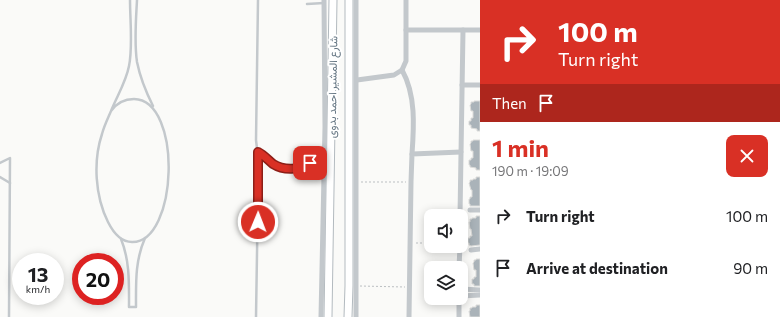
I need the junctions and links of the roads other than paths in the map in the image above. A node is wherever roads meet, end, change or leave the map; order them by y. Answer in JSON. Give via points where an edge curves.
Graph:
{"nodes":[{"id":1,"x":130,"y":0,"type":"edge"},
{"id":2,"x":137,"y":0,"type":"edge"},
{"id":3,"x":258,"y":0,"type":"edge"},
{"id":4,"x":333,"y":0,"type":"edge"},
{"id":5,"x":349,"y":0,"type":"edge"},
{"id":6,"x":356,"y":0,"type":"edge"},
{"id":7,"x":406,"y":0,"type":"edge"},
{"id":8,"x":324,"y":1,"type":"edge"},
{"id":9,"x":307,"y":4,"type":"dead end"},
{"id":10,"x":406,"y":30,"type":"junction"},
{"id":11,"x":463,"y":30,"type":"junction"},
{"id":12,"x":480,"y":30,"type":"edge"},
{"id":13,"x":353,"y":33,"type":"junction"},
{"id":14,"x":402,"y":70,"type":"junction"},
{"id":15,"x":357,"y":80,"type":"junction"},
{"id":16,"x":462,"y":85,"type":"junction"},
{"id":17,"x":480,"y":85,"type":"edge"},
{"id":18,"x":154,"y":108,"type":"junction"},
{"id":19,"x":111,"y":111,"type":"junction"},
{"id":20,"x":328,"y":127,"type":"junction"},
{"id":21,"x":324,"y":151,"type":"junction"},
{"id":22,"x":258,"y":152,"type":"junction"},
{"id":23,"x":461,"y":152,"type":"junction"},
{"id":24,"x":412,"y":154,"type":"junction"},
{"id":25,"x":0,"y":163,"type":"edge"},
{"id":26,"x":0,"y":177,"type":"edge"},
{"id":27,"x":10,"y":183,"type":"junction"},
{"id":28,"x":460,"y":209,"type":"edge"},
{"id":29,"x":470,"y":210,"type":"dead end"},
{"id":30,"x":480,"y":210,"type":"edge"},
{"id":31,"x":146,"y":238,"type":"junction"},
{"id":32,"x":121,"y":239,"type":"junction"},
{"id":33,"x":480,"y":249,"type":"edge"},
{"id":34,"x":471,"y":250,"type":"dead end"},
{"id":35,"x":129,"y":278,"type":"junction"},
{"id":36,"x":137,"y":278,"type":"junction"},
{"id":37,"x":468,"y":289,"type":"edge"},
{"id":38,"x":480,"y":290,"type":"edge"},
{"id":39,"x":480,"y":294,"type":"edge"},
{"id":40,"x":468,"y":296,"type":"edge"},
{"id":41,"x":460,"y":305,"type":"edge"},
{"id":42,"x":9,"y":317,"type":"edge"},
{"id":43,"x":256,"y":317,"type":"edge"},
{"id":44,"x":321,"y":317,"type":"edge"},
{"id":45,"x":328,"y":317,"type":"edge"},
{"id":46,"x":348,"y":317,"type":"edge"},
{"id":47,"x":356,"y":317,"type":"edge"},
{"id":48,"x":409,"y":317,"type":"edge"},
{"id":49,"x":459,"y":317,"type":"edge"}],
"edges":[{"from":1,"to":19,"type":"lane","via":[[129,66]]},
{"from":2,"to":18,"type":"lane","via":[[137,62],[144,87]]},
{"from":3,"to":22,"type":"lane"},
{"from":4,"to":20,"type":"street","name":"شارع المشير احمد بدوى"},
{"from":5,"to":13,"type":"street","name":"شارع المشير احمد بدوى"},
{"from":6,"to":13,"type":"street"},
{"from":7,"to":10,"type":"street"},
{"from":8,"to":9,"type":"lane"},
{"from":8,"to":20,"type":"street"},
{"from":10,"to":11,"type":"street"},
{"from":10,"to":14,"type":"street","via":[[406,61]]},
{"from":11,"to":12,"type":"street"},
{"from":11,"to":16,"type":"street"},
{"from":13,"to":15,"type":"street"},
{"from":13,"to":46,"type":"street","name":"شارع المشير احمد بدوى"},
{"from":14,"to":15,"type":"street","via":[[394,75]]},
{"from":14,"to":24,"type":"street","via":[[410,89],[413,110]]},
{"from":15,"to":47,"type":"street"},
{"from":16,"to":17,"type":"street"},
{"from":16,"to":23,"type":"street"},
{"from":18,"to":19,"type":"lane","via":[[144,101],[127,99]]},
{"from":18,"to":31,"type":"lane","via":[[166,140],[169,176],[162,212],[154,229]]},
{"from":19,"to":32,"type":"lane","via":[[98,148],[98,181],[105,216],[115,234]]},
{"from":20,"to":21,"type":"street"},
{"from":20,"to":45,"type":"street","name":"شارع المشير احمد بدوى"},
{"from":21,"to":22,"type":"lane","via":[[310,163],[297,168],[274,165]]},
{"from":21,"to":44,"type":"street"},
{"from":22,"to":43,"type":"lane"},
{"from":23,"to":24,"type":"street"},
{"from":23,"to":28,"type":"street"},
{"from":24,"to":48,"type":"street"},
{"from":25,"to":27,"type":"lane","via":[[10,158]]},
{"from":26,"to":27,"type":"lane"},
{"from":27,"to":42,"type":"lane"},
{"from":29,"to":30,"type":"street"},
{"from":31,"to":32,"type":"lane","via":[[136,242]]},
{"from":31,"to":36,"type":"lane","via":[[139,256]]},
{"from":32,"to":35,"type":"lane","via":[[127,258]]},
{"from":33,"to":34,"type":"street"},
{"from":35,"to":36,"type":"lane"},
{"from":35,"to":36,"type":"lane","via":[[129,307],[136,307]]},
{"from":37,"to":38,"type":"street"},
{"from":39,"to":40,"type":"street"},
{"from":41,"to":49,"type":"street"}]}
